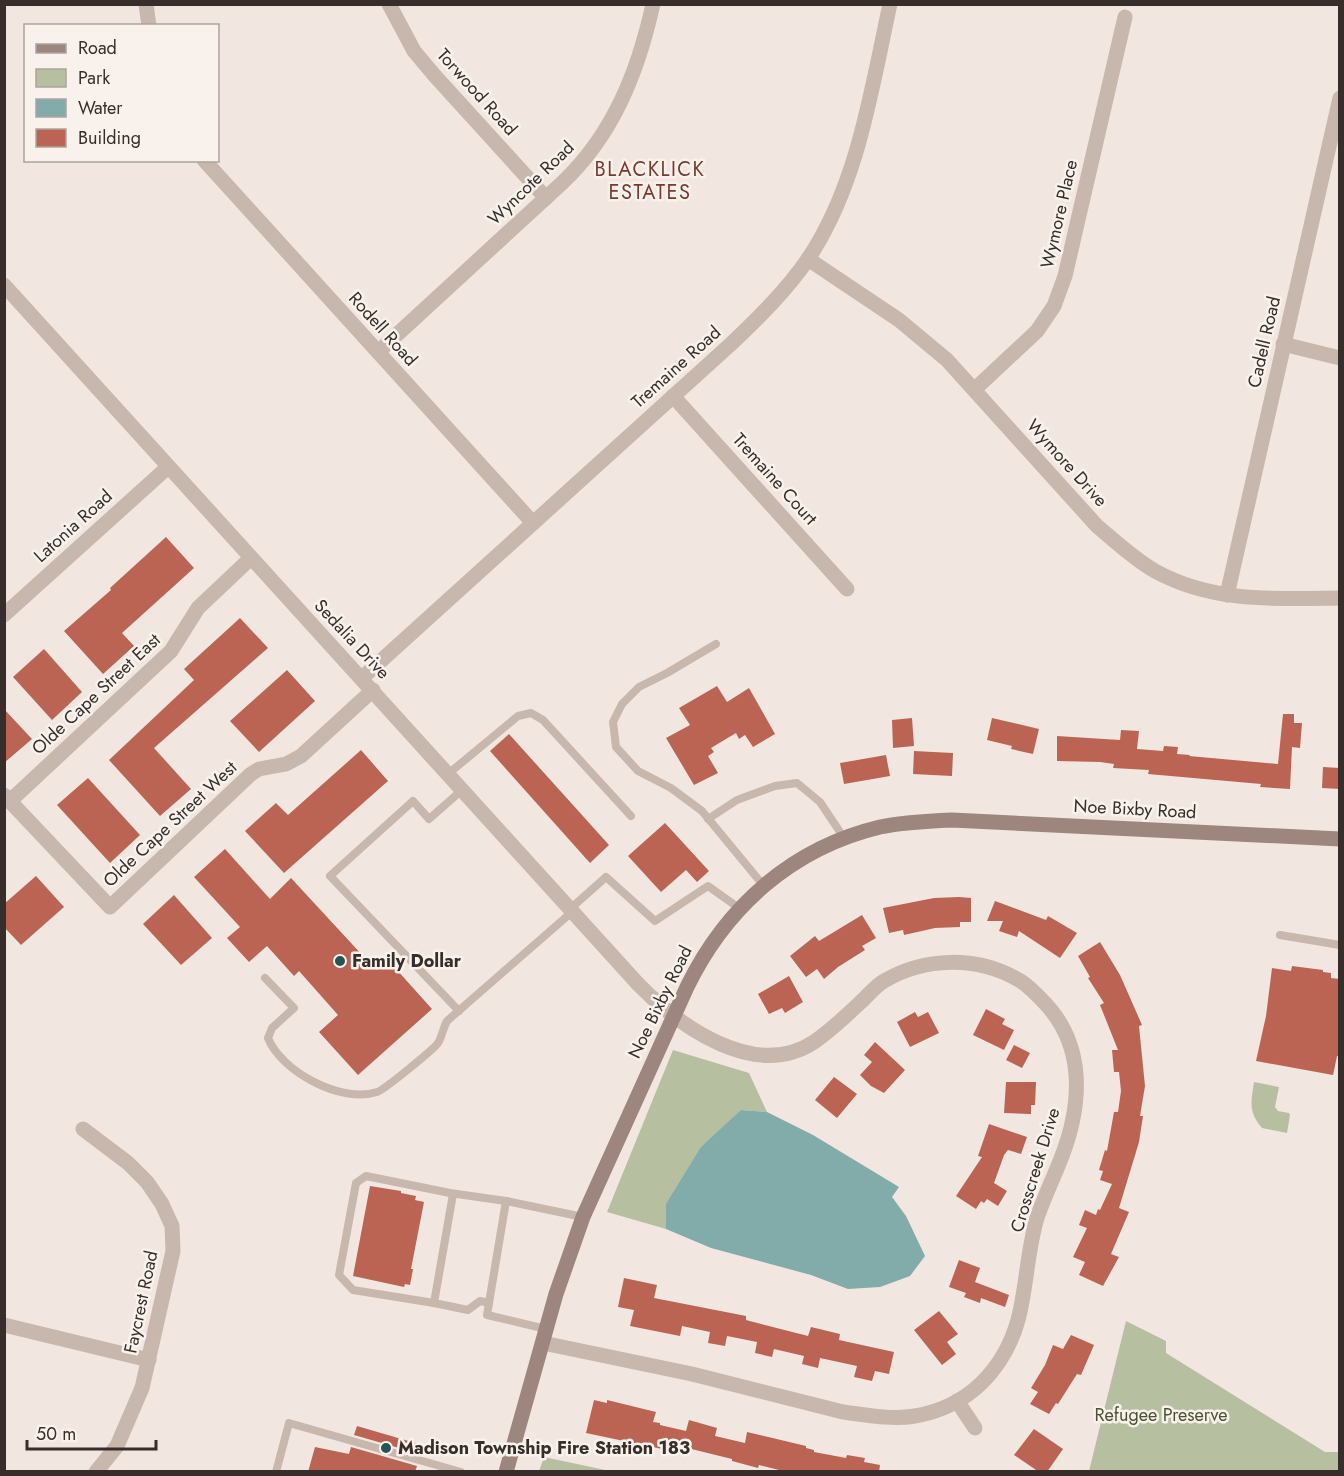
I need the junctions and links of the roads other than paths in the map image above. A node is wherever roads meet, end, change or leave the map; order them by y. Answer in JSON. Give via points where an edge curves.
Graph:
{"nodes":[{"id":1,"x":146,"y":4,"type":"edge"},
{"id":2,"x":389,"y":4,"type":"edge"},
{"id":3,"x":653,"y":4,"type":"edge"},
{"id":4,"x":890,"y":4,"type":"edge"},
{"id":5,"x":1125,"y":17,"type":"dead end"},
{"id":6,"x":149,"y":24,"type":"edge"},
{"id":7,"x":1340,"y":98,"type":"edge"},
{"id":8,"x":206,"y":162,"type":"edge"},
{"id":9,"x":546,"y":198,"type":"junction"},
{"id":10,"x":808,"y":259,"type":"junction"},
{"id":11,"x":4,"y":285,"type":"edge"},
{"id":12,"x":1283,"y":344,"type":"junction"},
{"id":13,"x":378,"y":352,"type":"junction"},
{"id":14,"x":1340,"y":358,"type":"edge"},
{"id":15,"x":975,"y":389,"type":"junction"},
{"id":16,"x":673,"y":396,"type":"junction"},
{"id":17,"x":168,"y":467,"type":"junction"},
{"id":18,"x":532,"y":523,"type":"junction"},
{"id":19,"x":251,"y":558,"type":"junction"},
{"id":20,"x":847,"y":590,"type":"dead end"},
{"id":21,"x":1227,"y":595,"type":"junction"},
{"id":22,"x":1340,"y":598,"type":"edge"},
{"id":23,"x":4,"y":615,"type":"edge"},
{"id":24,"x":716,"y":644,"type":"dead end"},
{"id":25,"x":362,"y":678,"type":"junction"},
{"id":26,"x":373,"y":690,"type":"junction"},
{"id":27,"x":448,"y":774,"type":"junction"},
{"id":28,"x":462,"y":790,"type":"junction"},
{"id":29,"x":7,"y":798,"type":"edge"},
{"id":30,"x":631,"y":816,"type":"dead end"},
{"id":31,"x":708,"y":819,"type":"junction"},
{"id":32,"x":844,"y":838,"type":"junction"},
{"id":33,"x":1340,"y":839,"type":"edge"},
{"id":34,"x":763,"y":885,"type":"junction"},
{"id":35,"x":739,"y":908,"type":"junction"},
{"id":36,"x":571,"y":910,"type":"junction"},
{"id":37,"x":1280,"y":935,"type":"dead end"},
{"id":38,"x":1340,"y":945,"type":"edge"},
{"id":39,"x":266,"y":978,"type":"dead end"},
{"id":40,"x":459,"y":1011,"type":"junction"},
{"id":41,"x":674,"y":1017,"type":"junction"},
{"id":42,"x":83,"y":1129,"type":"dead end"},
{"id":43,"x":453,"y":1194,"type":"junction"},
{"id":44,"x":506,"y":1201,"type":"junction"},
{"id":45,"x":583,"y":1217,"type":"junction"},
{"id":46,"x":434,"y":1303,"type":"junction"},
{"id":47,"x":489,"y":1303,"type":"junction"},
{"id":48,"x":4,"y":1325,"type":"edge"},
{"id":49,"x":545,"y":1336,"type":"junction"},
{"id":50,"x":149,"y":1359,"type":"junction"},
{"id":51,"x":957,"y":1401,"type":"junction"},
{"id":52,"x":975,"y":1428,"type":"dead end"},
{"id":53,"x":96,"y":1472,"type":"edge"},
{"id":54,"x":276,"y":1472,"type":"edge"},
{"id":55,"x":461,"y":1472,"type":"edge"},
{"id":56,"x":506,"y":1472,"type":"edge"}],
"edges":[{"from":1,"to":6,"type":"street"},
{"from":2,"to":9,"type":"street","name":"Torwood Road","via":[[421,59]]},
{"from":3,"to":9,"type":"street","name":"Wyncote Road","via":[[641,54],[620,106],[579,168]]},
{"from":4,"to":10,"type":"street","name":"Tremaine Road","via":[[850,170],[836,207]]},
{"from":5,"to":15,"type":"street","name":"Wymore Place","via":[[1065,276],[1054,306],[1037,331]]},
{"from":7,"to":12,"type":"street","name":"Cadell Road"},
{"from":8,"to":13,"type":"street","name":"Rodell Road"},
{"from":9,"to":13,"type":"street","name":"Wyncote Road"},
{"from":10,"to":15,"type":"street","name":"Wymore Drive","via":[[898,320]]},
{"from":10,"to":16,"type":"street","name":"Tremaine Road","via":[[762,314]]},
{"from":11,"to":17,"type":"street","name":"Sedalia Drive"},
{"from":12,"to":14,"type":"street"},
{"from":12,"to":21,"type":"street","name":"Cadell Road"},
{"from":13,"to":18,"type":"street","name":"Rodell Road"},
{"from":15,"to":21,"type":"street","name":"Wymore Drive","via":[[1097,526],[1125,550],[1172,579]]},
{"from":16,"to":18,"type":"street","name":"Tremaine Road"},
{"from":16,"to":20,"type":"street","name":"Tremaine Court"},
{"from":17,"to":19,"type":"street","name":"Sedalia Drive"},
{"from":17,"to":23,"type":"street","name":"Latonia Road"},
{"from":18,"to":25,"type":"street","name":"Tremaine Road"},
{"from":19,"to":25,"type":"street","name":"Sedalia Drive"},
{"from":19,"to":29,"type":"street","name":"Olde Cape Street East","via":[[198,608],[171,651]]},
{"from":21,"to":22,"type":"street","name":"Wymore Drive","via":[[1264,599]]},
{"from":24,"to":31,"type":"lane","via":[[639,687],[622,704],[613,722],[616,747],[638,771],[671,788]]},
{"from":25,"to":26,"type":"street","name":"Sedalia Drive"},
{"from":26,"to":27,"type":"street","name":"Sedalia Drive"},
{"from":26,"to":29,"type":"street","name":"Olde Cape Street West","via":[[301,756],[251,774],[110,908]]},
{"from":27,"to":28,"type":"street","name":"Sedalia Drive"},
{"from":27,"to":30,"type":"lane","via":[[518,716],[531,713],[543,720]]},
{"from":28,"to":36,"type":"street","name":"Sedalia Drive"},
{"from":28,"to":40,"type":"lane","via":[[429,819],[413,801],[330,876]]},
{"from":31,"to":32,"type":"lane","via":[[736,800],[775,786],[797,783],[819,802]]},
{"from":31,"to":34,"type":"lane"},
{"from":32,"to":33,"type":"street","name":"Noe Bixby Road","via":[[881,827],[952,820]]},
{"from":32,"to":34,"type":"street","name":"Noe Bixby Road","via":[[802,858]]},
{"from":34,"to":35,"type":"street","name":"Noe Bixby Road"},
{"from":35,"to":36,"type":"lane","via":[[708,886],[655,921],[606,877]]},
{"from":35,"to":41,"type":"street","name":"Noe Bixby Road","via":[[699,961]]},
{"from":36,"to":40,"type":"lane"},
{"from":36,"to":41,"type":"street","name":"Sedalia Drive","via":[[638,984]]},
{"from":37,"to":38,"type":"lane"},
{"from":39,"to":40,"type":"lane","via":[[294,1008],[272,1028],[268,1038],[272,1049],[306,1078],[345,1093],[379,1092],[438,1043],[447,1021]]},
{"from":41,"to":45,"type":"street","name":"Noe Bixby Road"},
{"from":41,"to":51,"type":"street","name":"Crosscreek Drive","via":[[701,1035],[742,1051],[778,1055],[811,1044],[882,982],[903,972],[950,962],[1001,970],[1021,981],[1057,1014],[1069,1038],[1078,1082],[1069,1133],[1036,1221],[1013,1336],[980,1386]]},
{"from":42,"to":50,"type":"street","name":"Faycrest Road","via":[[147,1182],[172,1226],[173,1251]]},
{"from":43,"to":44,"type":"lane"},
{"from":43,"to":46,"type":"lane"},
{"from":43,"to":46,"type":"lane","via":[[366,1176],[356,1183],[339,1275],[353,1290]]},
{"from":44,"to":45,"type":"lane"},
{"from":44,"to":47,"type":"lane"},
{"from":45,"to":49,"type":"street","name":"Noe Bixby Road"},
{"from":46,"to":47,"type":"lane","via":[[468,1310],[480,1301]]},
{"from":47,"to":49,"type":"lane","via":[[487,1315]]},
{"from":48,"to":50,"type":"street"},
{"from":49,"to":51,"type":"street","name":"Crosscreek Drive","via":[[868,1416],[915,1416]]},
{"from":49,"to":56,"type":"street","name":"Noe Bixby Road"},
{"from":50,"to":53,"type":"street","name":"Faycrest Road","via":[[142,1388],[117,1446]]},
{"from":51,"to":52,"type":"street"},
{"from":54,"to":55,"type":"lane","via":[[289,1423]]}]}
